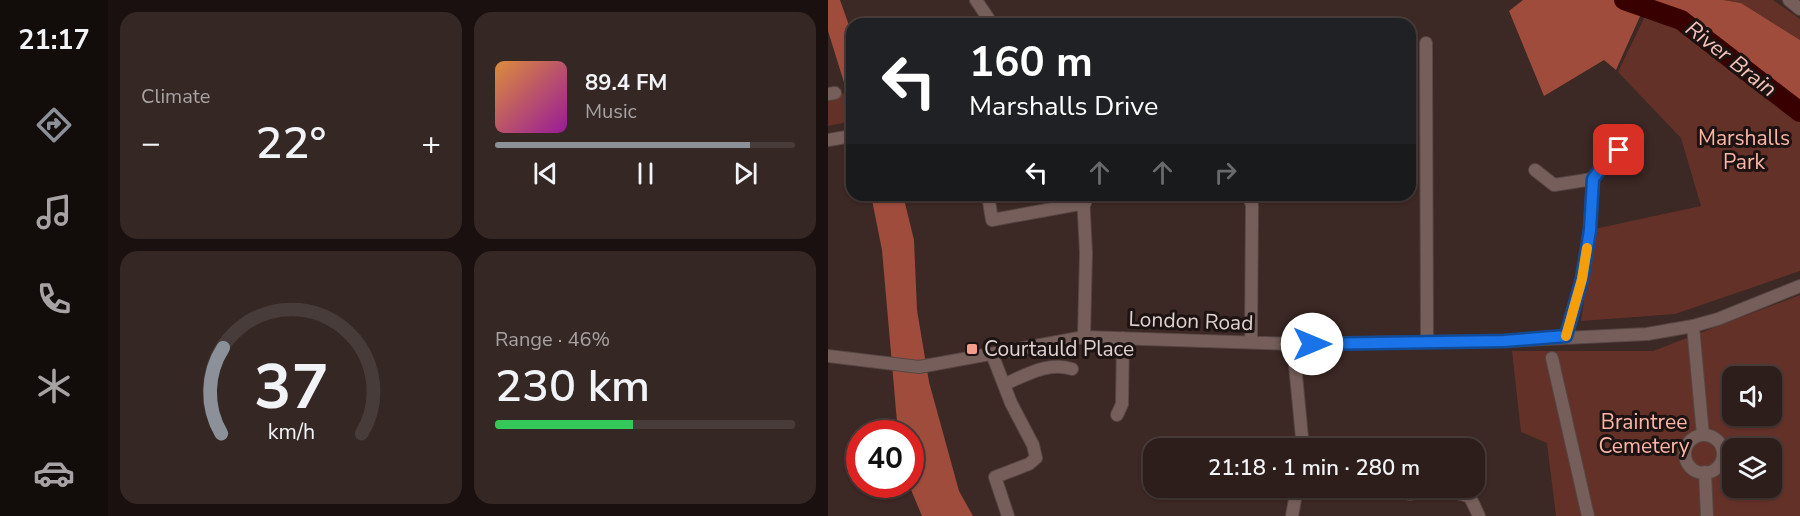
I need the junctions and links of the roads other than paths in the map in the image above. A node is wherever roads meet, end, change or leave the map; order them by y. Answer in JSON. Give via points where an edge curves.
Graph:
{"nodes":[{"id":1,"x":976,"y":0,"type":"edge"},
{"id":2,"x":1789,"y":0,"type":"edge"},
{"id":3,"x":1800,"y":9,"type":"edge"},
{"id":4,"x":988,"y":18,"type":"edge"},
{"id":5,"x":1426,"y":43,"type":"dead end"},
{"id":6,"x":846,"y":137,"type":"edge"},
{"id":7,"x":828,"y":140,"type":"edge"},
{"id":8,"x":1619,"y":150,"type":"dead end"},
{"id":9,"x":1535,"y":170,"type":"dead end"},
{"id":10,"x":1593,"y":179,"type":"junction"},
{"id":11,"x":989,"y":201,"type":"edge"},
{"id":12,"x":1075,"y":201,"type":"edge"},
{"id":13,"x":1084,"y":201,"type":"edge"},
{"id":14,"x":1250,"y":201,"type":"edge"},
{"id":15,"x":1800,"y":286,"type":"edge"},
{"id":16,"x":1693,"y":326,"type":"junction"},
{"id":17,"x":1566,"y":336,"type":"junction"},
{"id":18,"x":1084,"y":337,"type":"junction"},
{"id":19,"x":1124,"y":338,"type":"junction"},
{"id":20,"x":1251,"y":342,"type":"junction"},
{"id":21,"x":1427,"y":342,"type":"junction"},
{"id":22,"x":1293,"y":344,"type":"junction"},
{"id":23,"x":992,"y":354,"type":"junction"},
{"id":24,"x":828,"y":356,"type":"edge"},
{"id":25,"x":1552,"y":358,"type":"dead end"},
{"id":26,"x":1072,"y":369,"type":"dead end"},
{"id":27,"x":1005,"y":384,"type":"junction"},
{"id":28,"x":1117,"y":415,"type":"dead end"},
{"id":29,"x":1703,"y":435,"type":"junction"},
{"id":30,"x":1302,"y":438,"type":"edge"},
{"id":31,"x":1705,"y":472,"type":"junction"},
{"id":32,"x":1295,"y":498,"type":"edge"},
{"id":33,"x":1470,"y":498,"type":"edge"},
{"id":34,"x":1008,"y":516,"type":"edge"},
{"id":35,"x":1292,"y":516,"type":"edge"},
{"id":36,"x":1479,"y":516,"type":"edge"},
{"id":37,"x":1588,"y":516,"type":"edge"},
{"id":38,"x":1707,"y":516,"type":"edge"}],
"edges":[{"from":1,"to":4,"type":"street"},
{"from":2,"to":3,"type":"street"},
{"from":5,"to":21,"type":"street"},
{"from":6,"to":7,"type":"street"},
{"from":8,"to":10,"type":"street"},
{"from":9,"to":10,"type":"street","via":[[1554,185]]},
{"from":10,"to":17,"type":"street","via":[[1582,279]]},
{"from":11,"to":12,"type":"street","via":[[992,220]]},
{"from":13,"to":18,"type":"street"},
{"from":14,"to":20,"type":"street"},
{"from":15,"to":16,"type":"street","name":"London Road"},
{"from":16,"to":17,"type":"street","name":"London Road","via":[[1647,334]]},
{"from":16,"to":29,"type":"street"},
{"from":17,"to":21,"type":"street","name":"London Road"},
{"from":18,"to":19,"type":"street","name":"London Road"},
{"from":18,"to":23,"type":"street","name":"London Road"},
{"from":19,"to":20,"type":"street","name":"London Road"},
{"from":19,"to":28,"type":"street","via":[[1122,404]]},
{"from":20,"to":22,"type":"street","name":"London Road"},
{"from":21,"to":22,"type":"street","name":"London Road"},
{"from":22,"to":30,"type":"street"},
{"from":23,"to":24,"type":"street","name":"London Road","via":[[934,365]]},
{"from":23,"to":27,"type":"street"},
{"from":25,"to":37,"type":"street"},
{"from":26,"to":27,"type":"street","via":[[1054,366],[1036,370]]},
{"from":27,"to":34,"type":"street","via":[[1036,458],[995,477]]},
{"from":29,"to":31,"type":"street","via":[[1695,437],[1685,452],[1692,469]]},
{"from":29,"to":31,"type":"street","via":[[1719,442],[1723,451],[1717,468]]},
{"from":31,"to":38,"type":"street"},
{"from":32,"to":35,"type":"street"},
{"from":33,"to":36,"type":"street"}]}
